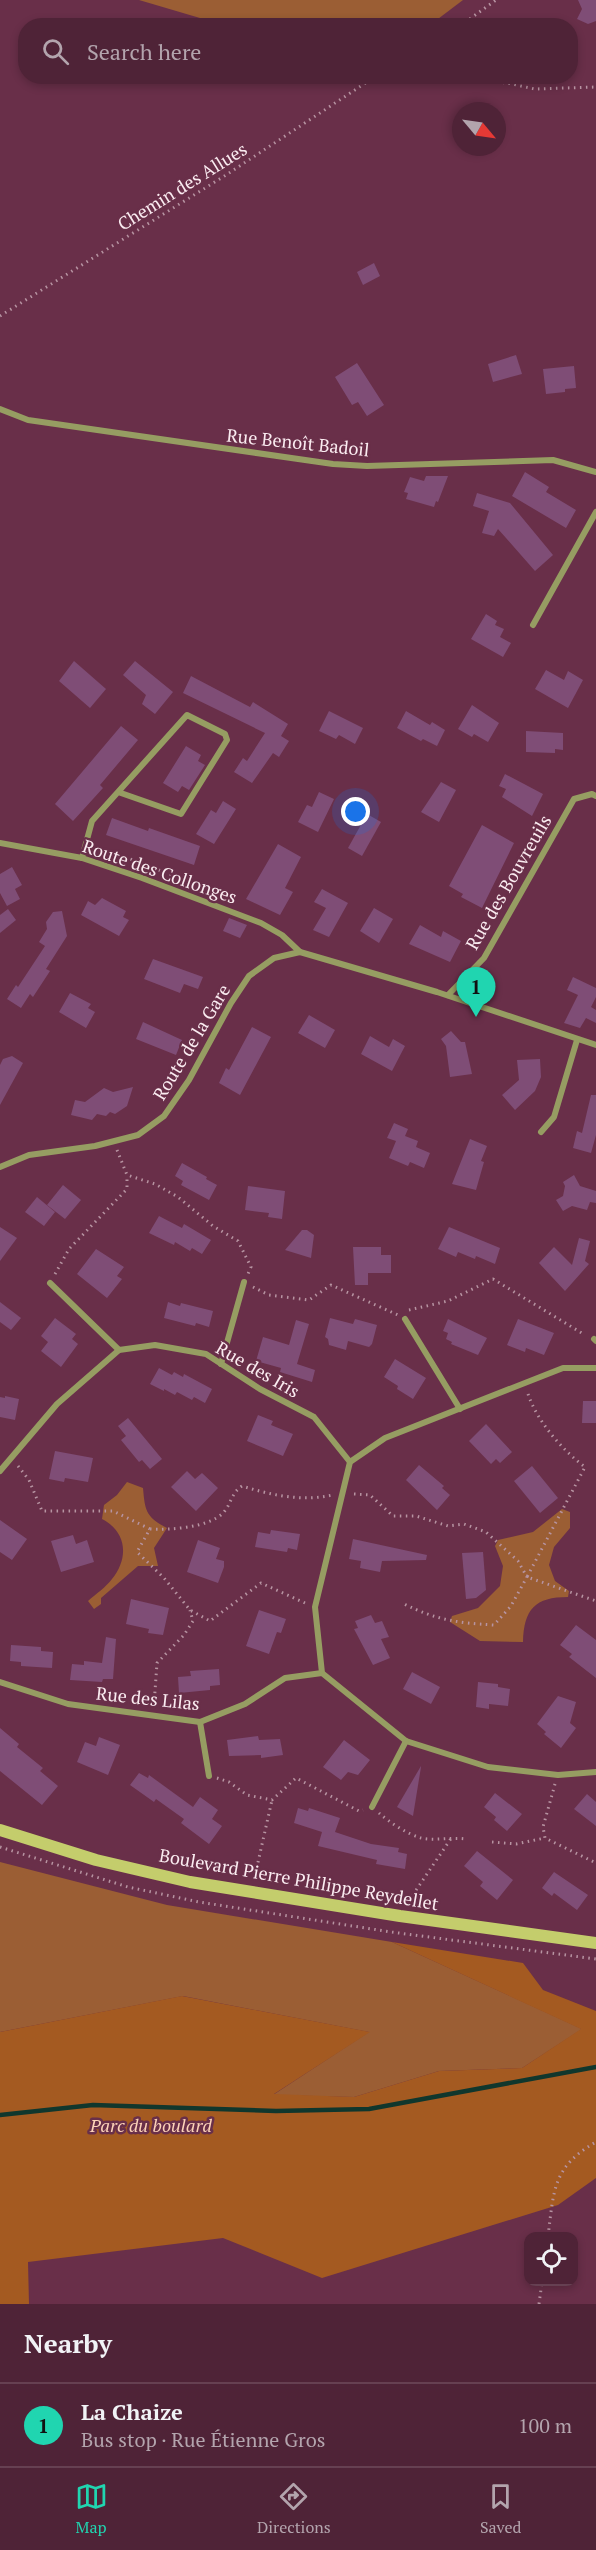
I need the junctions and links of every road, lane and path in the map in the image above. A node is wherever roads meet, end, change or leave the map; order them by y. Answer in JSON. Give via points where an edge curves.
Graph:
{"nodes":[{"id":1,"x":496,"y":0,"type":"edge"},
{"id":2,"x":471,"y":18,"type":"edge"},
{"id":3,"x":364,"y":84,"type":"edge"},
{"id":4,"x":515,"y":84,"type":"edge"},
{"id":5,"x":596,"y":87,"type":"edge"},
{"id":6,"x":0,"y":316,"type":"edge"},
{"id":7,"x":0,"y":409,"type":"edge"},
{"id":8,"x":596,"y":472,"type":"edge"},
{"id":9,"x":596,"y":512,"type":"edge"},
{"id":10,"x":533,"y":626,"type":"dead end"},
{"id":11,"x":118,"y":792,"type":"junction"},
{"id":12,"x":596,"y":796,"type":"edge"},
{"id":13,"x":0,"y":843,"type":"edge"},
{"id":14,"x":82,"y":858,"type":"junction"},
{"id":15,"x":300,"y":952,"type":"junction"},
{"id":16,"x":448,"y":995,"type":"junction"},
{"id":17,"x":577,"y":1040,"type":"junction"},
{"id":18,"x":596,"y":1045,"type":"edge"},
{"id":19,"x":541,"y":1132,"type":"dead end"},
{"id":20,"x":113,"y":1142,"type":"junction"},
{"id":21,"x":0,"y":1167,"type":"edge"},
{"id":22,"x":127,"y":1175,"type":"junction"},
{"id":23,"x":244,"y":1282,"type":"junction"},
{"id":24,"x":50,"y":1283,"type":"joint"},
{"id":25,"x":387,"y":1309,"type":"dead end"},
{"id":26,"x":405,"y":1319,"type":"joint"},
{"id":27,"x":595,"y":1340,"type":"edge"},
{"id":28,"x":119,"y":1350,"type":"junction"},
{"id":29,"x":220,"y":1364,"type":"junction"},
{"id":30,"x":596,"y":1368,"type":"edge"},
{"id":31,"x":525,"y":1384,"type":"junction"},
{"id":32,"x":460,"y":1409,"type":"junction"},
{"id":33,"x":12,"y":1459,"type":"junction"},
{"id":34,"x":351,"y":1462,"type":"junction"},
{"id":35,"x":0,"y":1471,"type":"edge"},
{"id":36,"x":342,"y":1492,"type":"junction"},
{"id":37,"x":150,"y":1528,"type":"junction"},
{"id":38,"x":527,"y":1577,"type":"junction"},
{"id":39,"x":596,"y":1601,"type":"edge"},
{"id":40,"x":404,"y":1604,"type":"dead end"},
{"id":41,"x":315,"y":1607,"type":"junction"},
{"id":42,"x":190,"y":1610,"type":"junction"},
{"id":43,"x":322,"y":1673,"type":"junction"},
{"id":44,"x":0,"y":1682,"type":"edge"},
{"id":45,"x":156,"y":1715,"type":"junction"},
{"id":46,"x":200,"y":1722,"type":"junction"},
{"id":47,"x":406,"y":1741,"type":"junction"},
{"id":48,"x":596,"y":1772,"type":"edge"},
{"id":49,"x":558,"y":1775,"type":"junction"},
{"id":50,"x":209,"y":1776,"type":"joint"},
{"id":51,"x":272,"y":1800,"type":"junction"},
{"id":52,"x":372,"y":1807,"type":"junction"},
{"id":53,"x":0,"y":1830,"type":"edge"},
{"id":54,"x":452,"y":1837,"type":"junction"},
{"id":55,"x":545,"y":1838,"type":"junction"},
{"id":56,"x":466,"y":1839,"type":"dead end"},
{"id":57,"x":492,"y":1842,"type":"dead end"},
{"id":58,"x":596,"y":1863,"type":"edge"},
{"id":59,"x":251,"y":1893,"type":"junction"},
{"id":60,"x":400,"y":1916,"type":"junction"},
{"id":61,"x":596,"y":1943,"type":"edge"},
{"id":62,"x":596,"y":2142,"type":"edge"},
{"id":63,"x":548,"y":2232,"type":"edge"},
{"id":64,"x":541,"y":2286,"type":"edge"},
{"id":65,"x":539,"y":2304,"type":"edge"}],
"edges":[{"from":1,"to":2,"type":"path"},
{"from":3,"to":6,"type":"path","name":"Chemin des Allues"},
{"from":4,"to":5,"type":"path","via":[[535,89]]},
{"from":7,"to":8,"type":"street","name":"Rue Benoît Badoil","via":[[28,420],[333,465],[552,460]]},
{"from":9,"to":10,"type":"street"},
{"from":11,"to":11,"type":"street","via":[[187,715],[225,734],[227,740],[181,814]]},
{"from":11,"to":14,"type":"street","via":[[92,821]]},
{"from":12,"to":16,"type":"street","name":"Rue des Bouvreuils","via":[[574,799],[484,958]]},
{"from":13,"to":14,"type":"street","name":"Route des Collonges"},
{"from":14,"to":15,"type":"street","name":"Route des Collonges","via":[[261,923]]},
{"from":15,"to":16,"type":"street"},
{"from":15,"to":20,"type":"street","name":"Route de la Gare","via":[[274,958],[249,976],[164,1116],[138,1135]]},
{"from":16,"to":17,"type":"street"},
{"from":17,"to":18,"type":"street"},
{"from":17,"to":19,"type":"street","via":[[554,1117]]},
{"from":20,"to":21,"type":"street","name":"Route de la Gare","via":[[29,1155]]},
{"from":20,"to":22,"type":"path"},
{"from":22,"to":23,"type":"path","via":[[178,1197],[238,1241],[251,1267]]},
{"from":22,"to":24,"type":"path","via":[[127,1190],[69,1249]]},
{"from":23,"to":25,"type":"path","via":[[269,1295],[309,1300],[332,1285]]},
{"from":23,"to":29,"type":"street"},
{"from":24,"to":28,"type":"street"},
{"from":26,"to":27,"type":"path","via":[[407,1311],[448,1301],[493,1279],[569,1328]]},
{"from":26,"to":32,"type":"street"},
{"from":28,"to":29,"type":"street","name":"Rue des Iris","via":[[155,1345],[206,1354]]},
{"from":28,"to":33,"type":"street","via":[[57,1404]]},
{"from":29,"to":34,"type":"street","name":"Rue des Iris","via":[[314,1417]]},
{"from":30,"to":31,"type":"street","via":[[564,1368]]},
{"from":31,"to":32,"type":"street"},
{"from":31,"to":38,"type":"path","via":[[544,1424],[572,1458],[585,1467]]},
{"from":32,"to":34,"type":"street","via":[[385,1438]]},
{"from":33,"to":35,"type":"street"},
{"from":33,"to":37,"type":"path","via":[[29,1480],[42,1511],[113,1511]]},
{"from":34,"to":36,"type":"street"},
{"from":36,"to":37,"type":"path","via":[[314,1499],[242,1486],[235,1490],[223,1514],[195,1526]]},
{"from":36,"to":38,"type":"path","via":[[370,1495],[393,1516],[416,1516],[448,1526],[464,1524],[486,1532],[518,1561]]},
{"from":36,"to":41,"type":"street"},
{"from":37,"to":42,"type":"path","via":[[137,1552]]},
{"from":38,"to":39,"type":"path"},
{"from":38,"to":40,"type":"path","via":[[511,1606],[494,1625],[431,1617]]},
{"from":41,"to":42,"type":"path","via":[[261,1583],[210,1621]]},
{"from":41,"to":43,"type":"street"},
{"from":42,"to":45,"type":"path","via":[[193,1622],[157,1663]]},
{"from":43,"to":46,"type":"street","name":"Rue des Lilas","via":[[285,1678],[246,1704]]},
{"from":43,"to":47,"type":"street"},
{"from":44,"to":45,"type":"street","name":"Rue des Lilas","via":[[68,1704]]},
{"from":45,"to":46,"type":"street","name":"Rue des Lilas"},
{"from":46,"to":50,"type":"street"},
{"from":47,"to":49,"type":"street","via":[[488,1767]]},
{"from":47,"to":52,"type":"street"},
{"from":48,"to":49,"type":"street"},
{"from":49,"to":55,"type":"path","via":[[543,1827]]},
{"from":50,"to":51,"type":"path","via":[[230,1782],[247,1795]]},
{"from":51,"to":52,"type":"path","via":[[296,1778],[359,1811]]},
{"from":51,"to":59,"type":"path"},
{"from":52,"to":54,"type":"path","via":[[386,1820],[421,1838]]},
{"from":53,"to":59,"type":"main road","name":"Boulevard Pierre Philippe Reydellet","via":[[96,1860]]},
{"from":54,"to":56,"type":"path"},
{"from":54,"to":60,"type":"path"},
{"from":55,"to":57,"type":"path","via":[[516,1844]]},
{"from":55,"to":58,"type":"path"},
{"from":59,"to":60,"type":"main road","name":"Boulevard Pierre Philippe Reydellet"},
{"from":60,"to":61,"type":"main road","name":"Boulevard Pierre Philippe Reydellet"},
{"from":62,"to":63,"type":"path","via":[[562,2169],[553,2190]]},
{"from":64,"to":65,"type":"path"}]}
